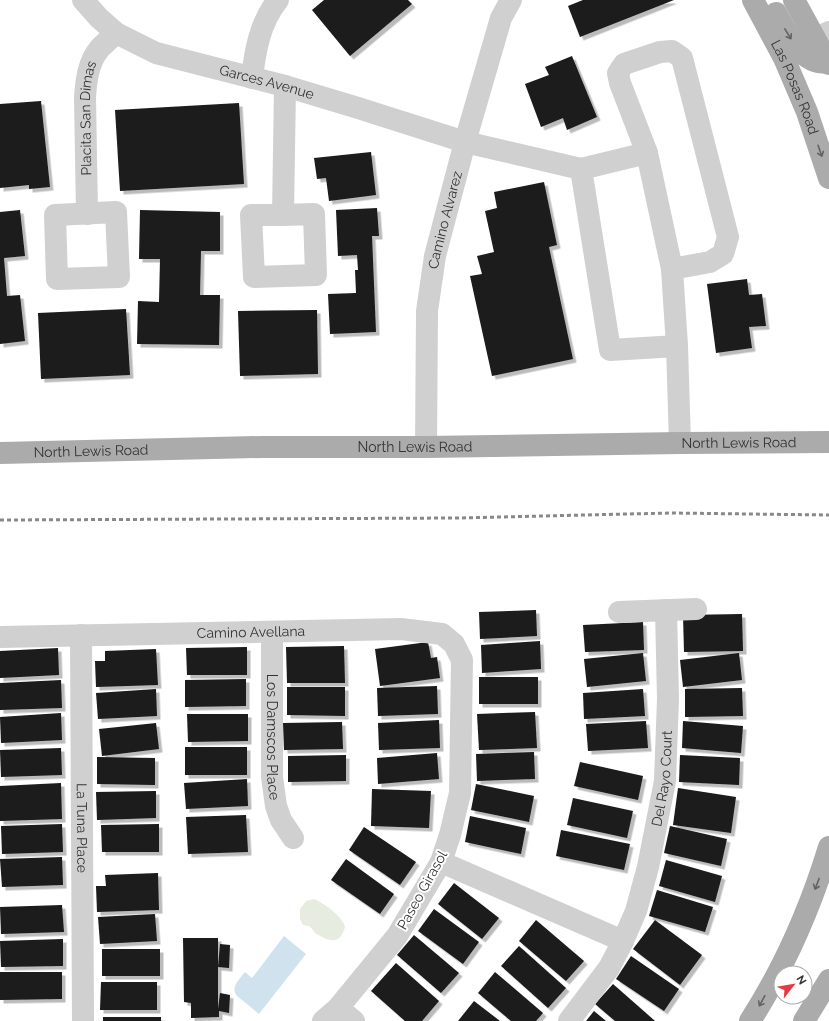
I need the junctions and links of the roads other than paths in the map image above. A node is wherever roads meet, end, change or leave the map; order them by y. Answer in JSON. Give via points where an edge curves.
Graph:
{"nodes":[{"id":1,"x":83,"y":0,"type":"edge"},
{"id":2,"x":278,"y":0,"type":"edge"},
{"id":3,"x":511,"y":0,"type":"edge"},
{"id":4,"x":753,"y":0,"type":"edge"},
{"id":5,"x":769,"y":0,"type":"edge"},
{"id":6,"x":794,"y":0,"type":"edge"},
{"id":7,"x":116,"y":33,"type":"junction"},
{"id":8,"x":822,"y":35,"type":"edge"},
{"id":9,"x":829,"y":63,"type":"edge"},
{"id":10,"x":252,"y":78,"type":"junction"},
{"id":11,"x":285,"y":86,"type":"junction"},
{"id":12,"x":465,"y":142,"type":"junction"},
{"id":13,"x":647,"y":153,"type":"junction"},
{"id":14,"x":581,"y":169,"type":"junction"},
{"id":15,"x":829,"y":178,"type":"edge"},
{"id":16,"x":86,"y":214,"type":"dead end"},
{"id":17,"x":283,"y":215,"type":"dead end"},
{"id":18,"x":672,"y":269,"type":"junction"},
{"id":19,"x":677,"y":346,"type":"junction"},
{"id":20,"x":829,"y":442,"type":"edge"},
{"id":21,"x":680,"y":443,"type":"junction"},
{"id":22,"x":426,"y":447,"type":"junction"},
{"id":23,"x":0,"y":453,"type":"edge"},
{"id":24,"x":696,"y":609,"type":"dead end"},
{"id":25,"x":666,"y":610,"type":"junction"},
{"id":26,"x":619,"y":612,"type":"dead end"},
{"id":27,"x":272,"y":632,"type":"junction"},
{"id":28,"x":81,"y":635,"type":"junction"},
{"id":29,"x":0,"y":636,"type":"edge"},
{"id":30,"x":461,"y":685,"type":"joint"},
{"id":31,"x":293,"y":838,"type":"dead end"},
{"id":32,"x":829,"y":847,"type":"edge"},
{"id":33,"x":441,"y":862,"type":"junction"},
{"id":34,"x":623,"y":941,"type":"junction"},
{"id":35,"x":829,"y":980,"type":"edge"},
{"id":36,"x":338,"y":1017,"type":"edge"},
{"id":37,"x":83,"y":1021,"type":"edge"},
{"id":38,"x":569,"y":1021,"type":"edge"},
{"id":39,"x":750,"y":1021,"type":"edge"},
{"id":40,"x":804,"y":1021,"type":"edge"}],
"edges":[{"from":1,"to":7,"type":"street","name":"Garces Avenue"},
{"from":2,"to":10,"type":"street","via":[[262,29],[254,58]]},
{"from":3,"to":12,"type":"street","name":"Camino Alvarez","via":[[502,18]]},
{"from":4,"to":15,"type":"main road","name":"Las Posas Road","one_way":true,"via":[[790,72],[807,112]]},
{"from":5,"to":9,"type":"main road","one_way":true,"via":[[788,35],[804,56],[821,63]]},
{"from":6,"to":8,"type":"main road"},
{"from":7,"to":10,"type":"street","name":"Garces Avenue","via":[[156,53]]},
{"from":7,"to":16,"type":"street","name":"Placita San Dimas","via":[[100,49],[91,64],[86,81]]},
{"from":8,"to":9,"type":"main road"},
{"from":10,"to":11,"type":"street","name":"Garces Avenue"},
{"from":11,"to":12,"type":"street","name":"Garces Avenue"},
{"from":11,"to":17,"type":"street"},
{"from":12,"to":14,"type":"street","name":"Garces Avenue"},
{"from":12,"to":22,"type":"street","name":"Camino Alvarez","via":[[435,256],[428,311]]},
{"from":13,"to":14,"type":"street"},
{"from":13,"to":18,"type":"street"},
{"from":13,"to":18,"type":"street","via":[[618,73],[624,64],[660,52],[672,51],[682,58],[728,237],[723,254],[710,262]]},
{"from":14,"to":19,"type":"street","via":[[610,350]]},
{"from":18,"to":19,"type":"street"},
{"from":19,"to":21,"type":"street"},
{"from":20,"to":21,"type":"main road","name":"North Lewis Road"},
{"from":21,"to":22,"type":"main road","name":"North Lewis Road"},
{"from":22,"to":23,"type":"main road","name":"North Lewis Road"},
{"from":24,"to":25,"type":"street"},
{"from":25,"to":26,"type":"street"},
{"from":25,"to":34,"type":"street","name":"Del Rayo Court","via":[[668,700],[665,781],[648,867],[636,911]]},
{"from":27,"to":28,"type":"street","name":"Camino Avellana"},
{"from":27,"to":30,"type":"street","name":"Camino Avellana","via":[[401,629],[442,634],[454,644],[462,660]]},
{"from":27,"to":31,"type":"street","name":"Los Damscos Place","via":[[272,777],[276,806],[281,820]]},
{"from":28,"to":29,"type":"street","name":"Camino Avellana"},
{"from":28,"to":37,"type":"street","name":"La Tuna Place"},
{"from":30,"to":33,"type":"street","name":"Paseo Girasol","via":[[460,793]]},
{"from":32,"to":39,"type":"main road","one_way":true,"via":[[796,934]]},
{"from":33,"to":34,"type":"street"},
{"from":33,"to":36,"type":"street","name":"Paseo Girasol","via":[[397,936]]},
{"from":34,"to":38,"type":"street","name":"Del Rayo Court","via":[[609,968]]},
{"from":35,"to":40,"type":"main road"}]}
